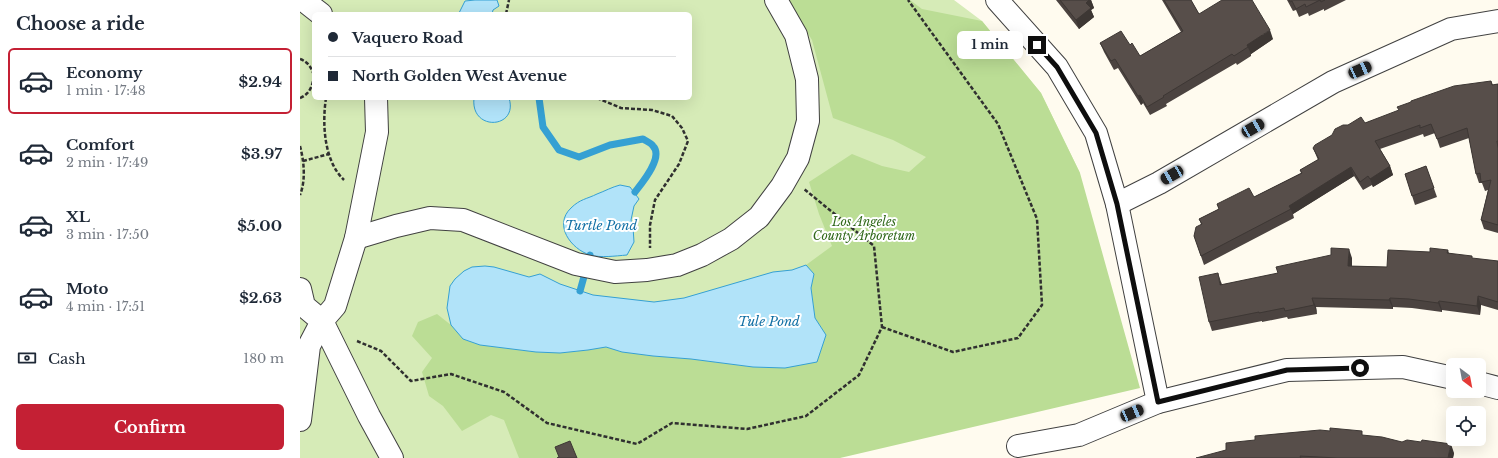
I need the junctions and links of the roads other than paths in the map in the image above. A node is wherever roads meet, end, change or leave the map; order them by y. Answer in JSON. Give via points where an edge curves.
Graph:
{"nodes":[{"id":1,"x":303,"y":0,"type":"edge"},
{"id":2,"x":776,"y":0,"type":"edge"},
{"id":3,"x":997,"y":0,"type":"edge"},
{"id":4,"x":318,"y":12,"type":"edge"},
{"id":5,"x":1498,"y":21,"type":"edge"},
{"id":6,"x":376,"y":100,"type":"edge"},
{"id":7,"x":1117,"y":204,"type":"junction"},
{"id":8,"x":356,"y":238,"type":"junction"},
{"id":9,"x":300,"y":289,"type":"edge"},
{"id":10,"x":322,"y":322,"type":"junction"},
{"id":11,"x":1446,"y":376,"type":"edge"},
{"id":12,"x":1486,"y":385,"type":"edge"},
{"id":13,"x":1498,"y":388,"type":"edge"},
{"id":14,"x":1158,"y":402,"type":"junction"},
{"id":15,"x":300,"y":420,"type":"edge"},
{"id":16,"x":1018,"y":446,"type":"dead end"},
{"id":17,"x":392,"y":458,"type":"edge"}],
"edges":[{"from":1,"to":4,"type":"street"},
{"from":2,"to":8,"type":"street","via":[[796,35],[807,78],[808,121],[798,158],[782,186],[759,217],[731,239],[677,265],[615,272],[576,264],[463,220],[430,218]]},
{"from":3,"to":7,"type":"street","via":[[1061,73],[1096,133]]},
{"from":5,"to":7,"type":"street","via":[[1451,29],[1333,82],[1159,183]]},
{"from":6,"to":8,"type":"street","via":[[377,132]]},
{"from":7,"to":14,"type":"street"},
{"from":8,"to":10,"type":"street","via":[[335,306]]},
{"from":9,"to":10,"type":"street","via":[[304,306]]},
{"from":10,"to":15,"type":"street","via":[[309,346]]},
{"from":10,"to":17,"type":"street"},
{"from":11,"to":14,"type":"street","via":[[1404,367],[1287,370]]},
{"from":12,"to":13,"type":"street"},
{"from":14,"to":16,"type":"street","via":[[1079,435]]}]}
